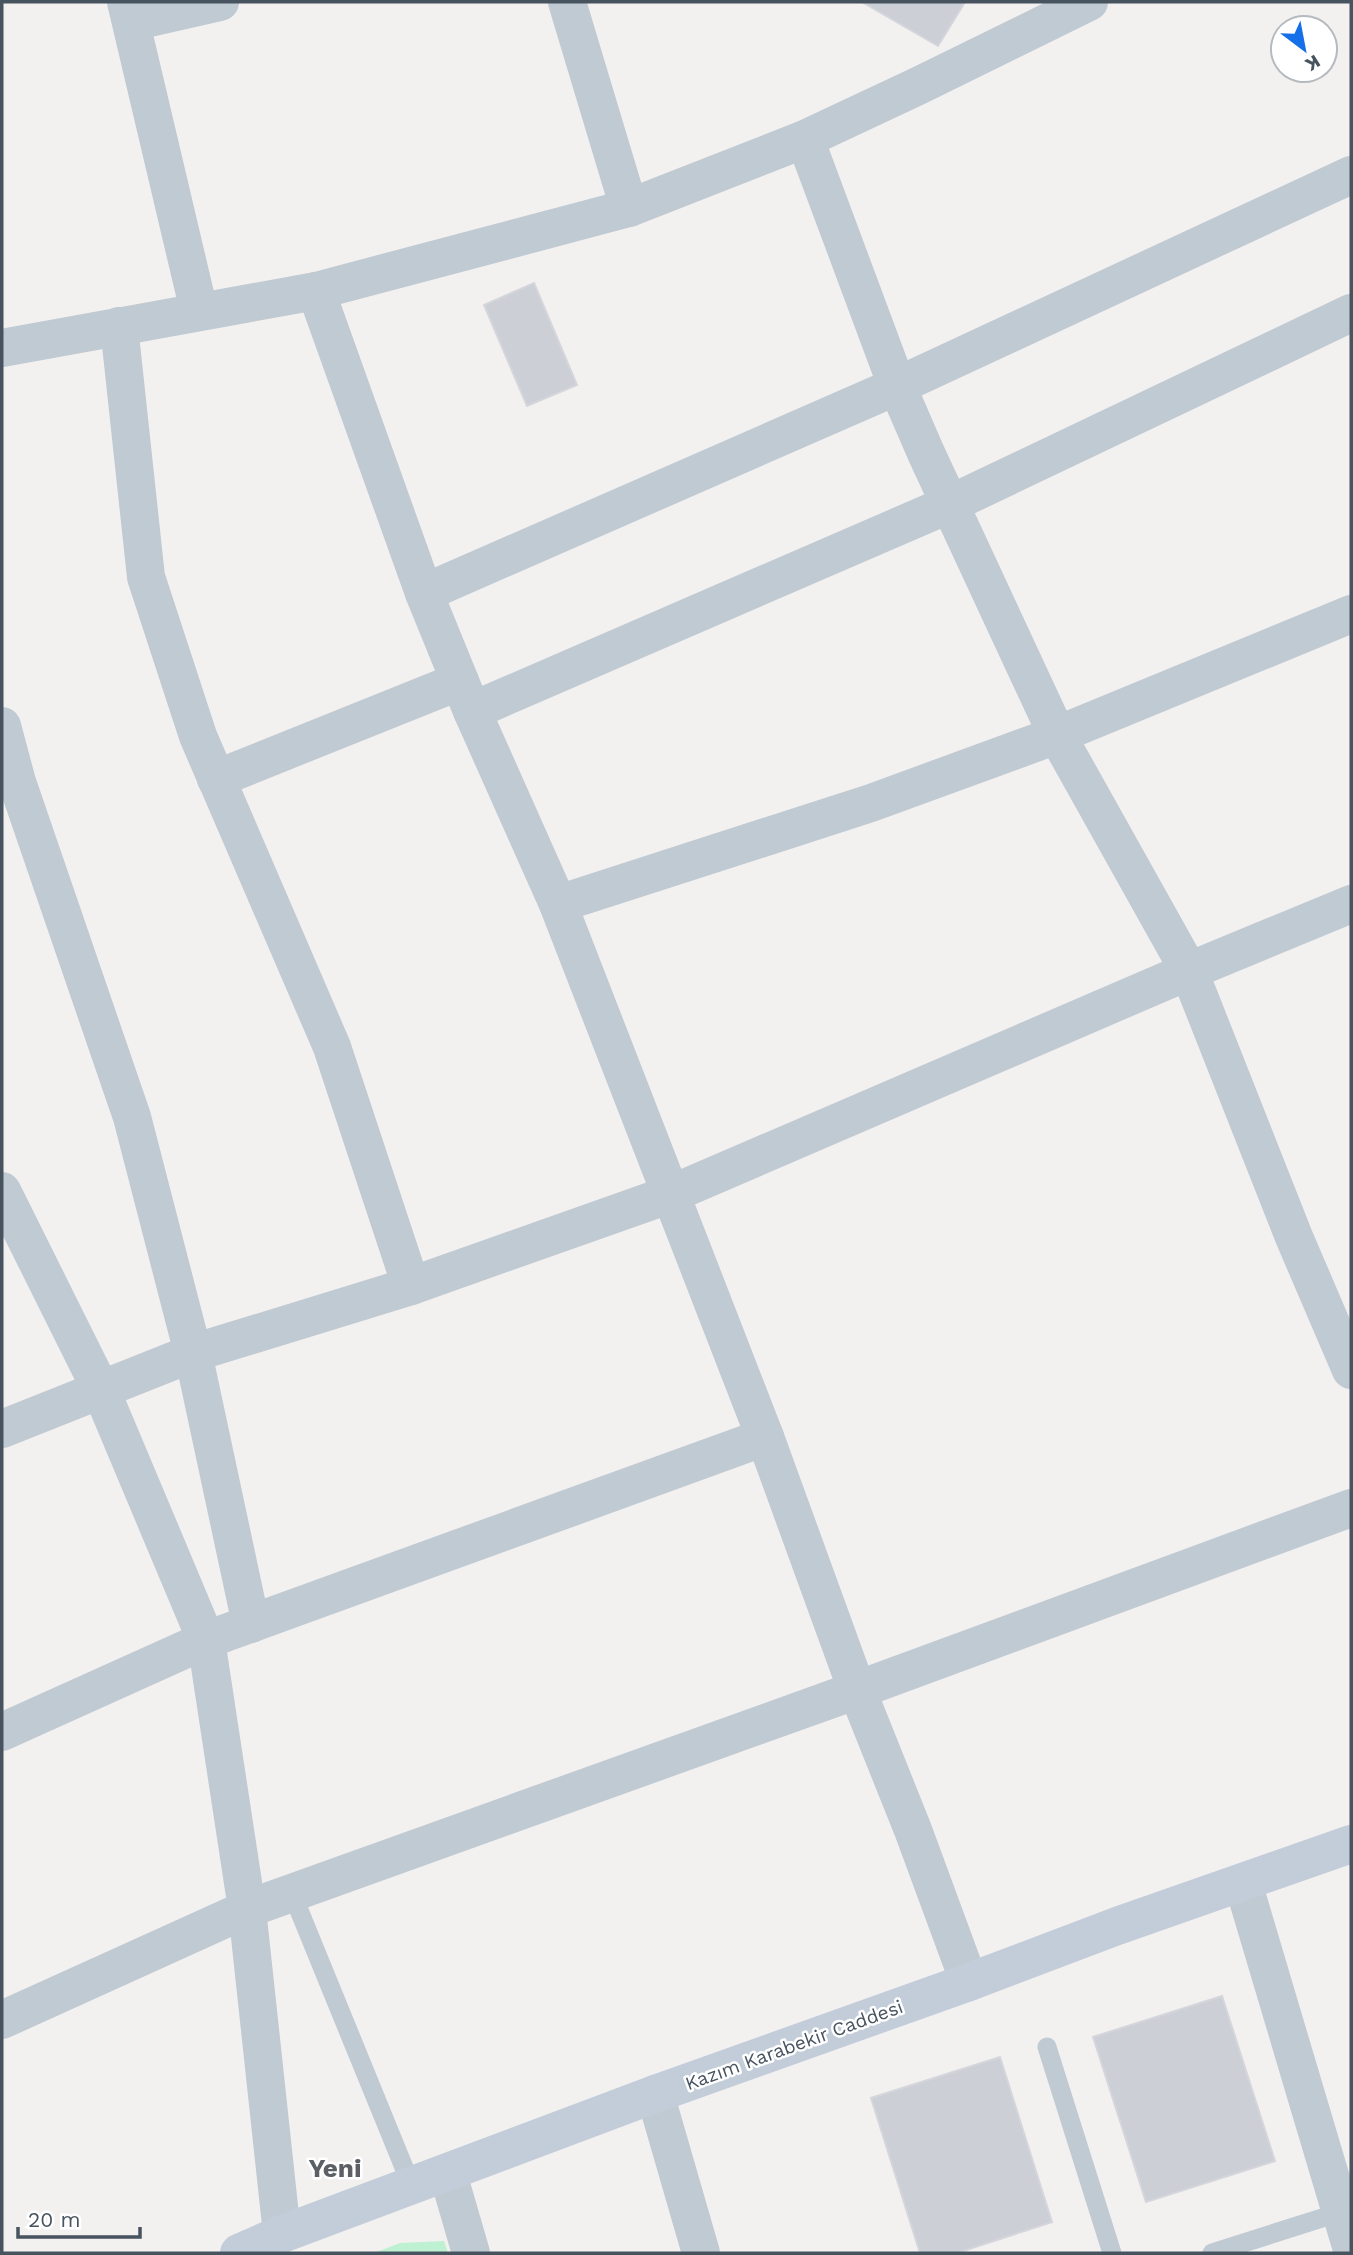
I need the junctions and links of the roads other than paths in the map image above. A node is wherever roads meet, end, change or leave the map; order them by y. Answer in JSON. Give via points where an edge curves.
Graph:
{"nodes":[{"id":1,"x":220,"y":2,"type":"edge"},
{"id":2,"x":567,"y":2,"type":"edge"},
{"id":3,"x":1089,"y":2,"type":"edge"},
{"id":4,"x":129,"y":12,"type":"edge"},
{"id":5,"x":805,"y":139,"type":"junction"},
{"id":6,"x":1351,"y":174,"type":"edge"},
{"id":7,"x":629,"y":208,"type":"junction"},
{"id":8,"x":316,"y":290,"type":"junction"},
{"id":9,"x":199,"y":311,"type":"junction"},
{"id":10,"x":1351,"y":313,"type":"edge"},
{"id":11,"x":119,"y":326,"type":"junction"},
{"id":12,"x":2,"y":348,"type":"edge"},
{"id":13,"x":897,"y":387,"type":"junction"},
{"id":14,"x":950,"y":504,"type":"junction"},
{"id":15,"x":424,"y":593,"type":"junction"},
{"id":16,"x":1351,"y":614,"type":"edge"},
{"id":17,"x":466,"y":696,"type":"junction"},
{"id":18,"x":2,"y":726,"type":"edge"},
{"id":19,"x":1057,"y":734,"type":"junction"},
{"id":20,"x":216,"y":779,"type":"junction"},
{"id":21,"x":9,"y":786,"type":"edge"},
{"id":22,"x":558,"y":904,"type":"junction"},
{"id":23,"x":1351,"y":904,"type":"edge"},
{"id":24,"x":1189,"y":971,"type":"junction"},
{"id":25,"x":2,"y":1191,"type":"edge"},
{"id":26,"x":671,"y":1194,"type":"junction"},
{"id":27,"x":411,"y":1286,"type":"junction"},
{"id":28,"x":194,"y":1353,"type":"junction"},
{"id":29,"x":1351,"y":1370,"type":"edge"},
{"id":30,"x":101,"y":1390,"type":"junction"},
{"id":31,"x":2,"y":1429,"type":"edge"},
{"id":32,"x":765,"y":1437,"type":"junction"},
{"id":33,"x":1351,"y":1508,"type":"edge"},
{"id":34,"x":251,"y":1623,"type":"junction"},
{"id":35,"x":206,"y":1640,"type":"junction"},
{"id":36,"x":857,"y":1690,"type":"junction"},
{"id":37,"x":2,"y":1732,"type":"edge"},
{"id":38,"x":1351,"y":1844,"type":"edge"},
{"id":39,"x":1243,"y":1882,"type":"junction"},
{"id":40,"x":292,"y":1892,"type":"junction"},
{"id":41,"x":247,"y":1909,"type":"junction"},
{"id":42,"x":969,"y":1982,"type":"junction"},
{"id":43,"x":2,"y":2020,"type":"edge"},
{"id":44,"x":1047,"y":2047,"type":"dead end"},
{"id":45,"x":655,"y":2094,"type":"junction"},
{"id":46,"x":448,"y":2174,"type":"junction"},
{"id":47,"x":412,"y":2187,"type":"junction"},
{"id":48,"x":1346,"y":2229,"type":"edge"},
{"id":49,"x":282,"y":2234,"type":"junction"},
{"id":50,"x":239,"y":2253,"type":"edge"},
{"id":51,"x":471,"y":2253,"type":"edge"},
{"id":52,"x":701,"y":2253,"type":"edge"},
{"id":53,"x":1112,"y":2253,"type":"edge"},
{"id":54,"x":1212,"y":2253,"type":"edge"}],
"edges":[{"from":1,"to":4,"type":"street"},
{"from":2,"to":7,"type":"street"},
{"from":3,"to":5,"type":"street"},
{"from":4,"to":9,"type":"street"},
{"from":5,"to":7,"type":"street"},
{"from":5,"to":13,"type":"street"},
{"from":6,"to":13,"type":"street"},
{"from":7,"to":8,"type":"street"},
{"from":8,"to":9,"type":"street"},
{"from":8,"to":15,"type":"street"},
{"from":9,"to":11,"type":"street"},
{"from":10,"to":14,"type":"street"},
{"from":11,"to":12,"type":"street"},
{"from":11,"to":20,"type":"street","via":[[146,577]]},
{"from":13,"to":14,"type":"street"},
{"from":13,"to":15,"type":"street"},
{"from":14,"to":17,"type":"street"},
{"from":14,"to":19,"type":"street"},
{"from":15,"to":17,"type":"street"},
{"from":16,"to":19,"type":"street"},
{"from":17,"to":20,"type":"street"},
{"from":17,"to":22,"type":"street"},
{"from":18,"to":21,"type":"street"},
{"from":19,"to":22,"type":"street","via":[[871,803]]},
{"from":19,"to":24,"type":"street"},
{"from":20,"to":27,"type":"street","via":[[332,1047]]},
{"from":21,"to":28,"type":"street","via":[[132,1117]]},
{"from":22,"to":26,"type":"street"},
{"from":23,"to":24,"type":"street"},
{"from":24,"to":26,"type":"street"},
{"from":24,"to":29,"type":"street"},
{"from":25,"to":30,"type":"street"},
{"from":26,"to":27,"type":"street"},
{"from":26,"to":32,"type":"street"},
{"from":27,"to":28,"type":"street"},
{"from":28,"to":30,"type":"street"},
{"from":28,"to":34,"type":"street"},
{"from":30,"to":31,"type":"street"},
{"from":30,"to":35,"type":"street"},
{"from":32,"to":34,"type":"street"},
{"from":32,"to":36,"type":"street"},
{"from":33,"to":36,"type":"street"},
{"from":34,"to":35,"type":"street"},
{"from":35,"to":37,"type":"street"},
{"from":35,"to":41,"type":"street"},
{"from":36,"to":40,"type":"street"},
{"from":36,"to":42,"type":"street"},
{"from":38,"to":39,"type":"street","name":"Kazım Karabekir Caddesi"},
{"from":39,"to":42,"type":"street","name":"Kazım Karabekir Caddesi"},
{"from":39,"to":48,"type":"street"},
{"from":40,"to":41,"type":"street"},
{"from":40,"to":47,"type":"lane"},
{"from":41,"to":43,"type":"street"},
{"from":41,"to":49,"type":"street"},
{"from":42,"to":45,"type":"street","name":"Kazım Karabekir Caddesi"},
{"from":44,"to":53,"type":"lane"},
{"from":45,"to":46,"type":"street","name":"Kazım Karabekir Caddesi"},
{"from":45,"to":52,"type":"street"},
{"from":46,"to":47,"type":"street","name":"Kazım Karabekir Caddesi"},
{"from":46,"to":51,"type":"street"},
{"from":47,"to":49,"type":"street","name":"Kazım Karabekir Caddesi"},
{"from":48,"to":54,"type":"lane"},
{"from":49,"to":50,"type":"street","name":"Kazım Karabekir Caddesi"}]}
